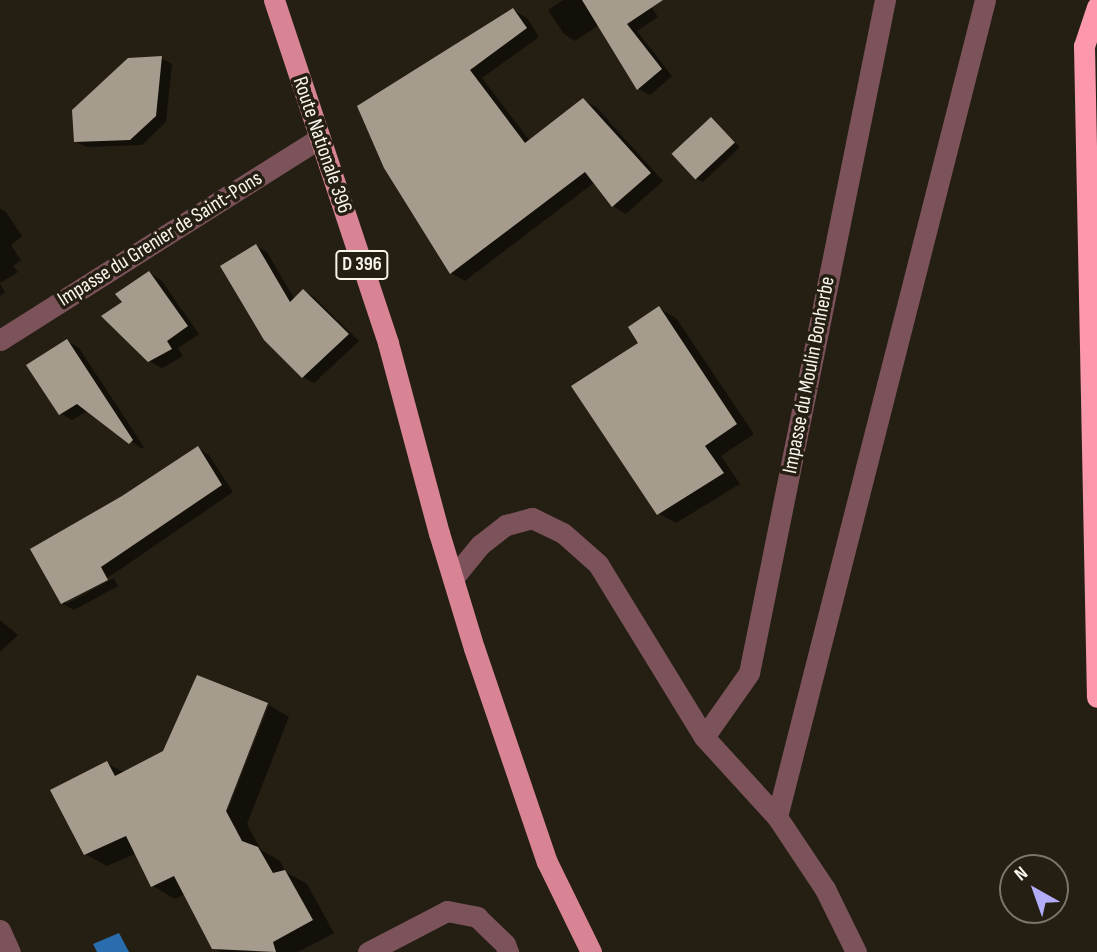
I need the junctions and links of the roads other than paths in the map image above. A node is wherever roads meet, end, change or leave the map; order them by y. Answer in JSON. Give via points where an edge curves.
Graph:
{"nodes":[{"id":1,"x":274,"y":0,"type":"edge"},
{"id":2,"x":885,"y":0,"type":"edge"},
{"id":3,"x":985,"y":0,"type":"edge"},
{"id":4,"x":1097,"y":7,"type":"edge"},
{"id":5,"x":320,"y":138,"type":"junction"},
{"id":6,"x":0,"y":341,"type":"edge"},
{"id":7,"x":453,"y":578,"type":"junction"},
{"id":8,"x":1097,"y":697,"type":"edge"},
{"id":9,"x":704,"y":737,"type":"junction"},
{"id":10,"x":777,"y":817,"type":"junction"},
{"id":11,"x":0,"y":930,"type":"edge"},
{"id":12,"x":10,"y":952,"type":"edge"},
{"id":13,"x":368,"y":952,"type":"edge"},
{"id":14,"x":508,"y":952,"type":"edge"},
{"id":15,"x":591,"y":952,"type":"edge"},
{"id":16,"x":856,"y":952,"type":"edge"}],
"edges":[{"from":1,"to":5,"type":"main road","name":"Route Nationale 396","number":"D 396"},
{"from":2,"to":9,"type":"street","name":"Impasse du Moulin Bonherbe","via":[[749,673]]},
{"from":3,"to":10,"type":"street"},
{"from":4,"to":8,"type":"highway","via":[[1084,46]]},
{"from":5,"to":6,"type":"street","name":"Impasse du Grenier de Saint-Pons"},
{"from":5,"to":7,"type":"main road","name":"Route Nationale 396","number":"D 396","via":[[388,342]]},
{"from":7,"to":9,"type":"street","via":[[481,545],[506,525],[532,518],[563,533],[598,564]]},
{"from":7,"to":15,"type":"main road","number":"D 396","via":[[547,862]]},
{"from":9,"to":10,"type":"street"},
{"from":10,"to":16,"type":"street","via":[[825,889]]},
{"from":11,"to":12,"type":"street"},
{"from":13,"to":14,"type":"street","via":[[447,911],[477,917]]}]}
